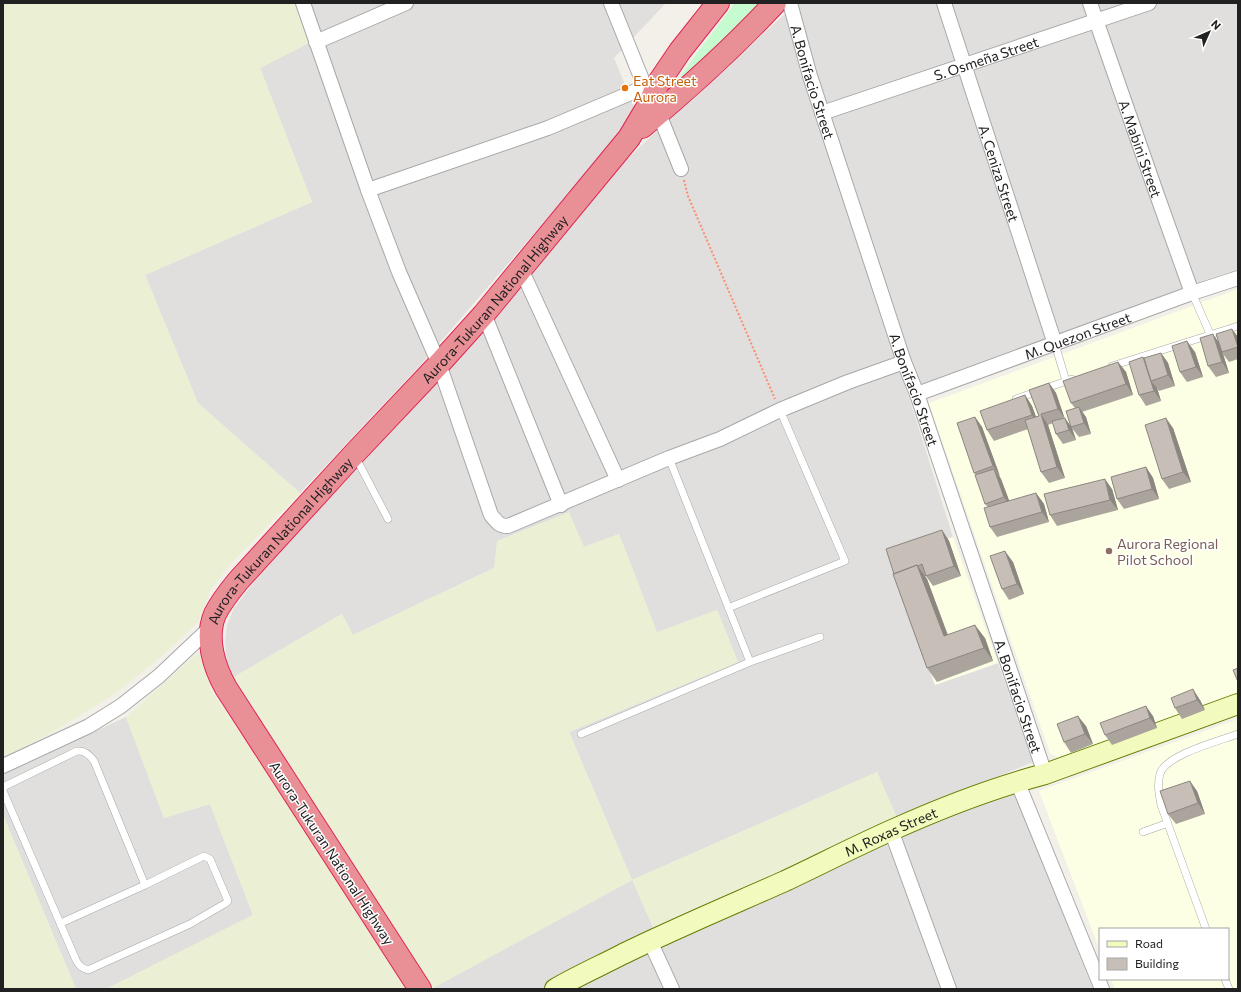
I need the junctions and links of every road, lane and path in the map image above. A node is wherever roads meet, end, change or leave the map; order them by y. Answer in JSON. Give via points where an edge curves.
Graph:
{"nodes":[{"id":1,"x":303,"y":3,"type":"edge"},
{"id":2,"x":406,"y":3,"type":"edge"},
{"id":3,"x":611,"y":3,"type":"edge"},
{"id":4,"x":718,"y":3,"type":"edge"},
{"id":5,"x":776,"y":3,"type":"edge"},
{"id":6,"x":790,"y":3,"type":"edge"},
{"id":7,"x":944,"y":3,"type":"edge"},
{"id":8,"x":1090,"y":3,"type":"edge"},
{"id":9,"x":1149,"y":3,"type":"edge"},
{"id":10,"x":1096,"y":21,"type":"junction"},
{"id":11,"x":316,"y":42,"type":"junction"},
{"id":12,"x":964,"y":66,"type":"junction"},
{"id":13,"x":652,"y":101,"type":"junction"},
{"id":14,"x":822,"y":113,"type":"junction"},
{"id":15,"x":682,"y":169,"type":"joint"},
{"id":16,"x":368,"y":190,"type":"junction"},
{"id":17,"x":521,"y":269,"type":"junction"},
{"id":18,"x":1238,"y":278,"type":"edge"},
{"id":19,"x":1192,"y":293,"type":"junction"},
{"id":20,"x":484,"y":314,"type":"junction"},
{"id":21,"x":1238,"y":326,"type":"edge"},
{"id":22,"x":1211,"y":336,"type":"junction"},
{"id":23,"x":1055,"y":344,"type":"junction"},
{"id":24,"x":904,"y":362,"type":"junction"},
{"id":25,"x":439,"y":364,"type":"junction"},
{"id":26,"x":1104,"y":369,"type":"edge"},
{"id":27,"x":1081,"y":376,"type":"edge"},
{"id":28,"x":1066,"y":380,"type":"junction"},
{"id":29,"x":917,"y":394,"type":"junction"},
{"id":30,"x":1009,"y":401,"type":"edge"},
{"id":31,"x":780,"y":410,"type":"junction"},
{"id":32,"x":354,"y":454,"type":"junction"},
{"id":33,"x":669,"y":458,"type":"junction"},
{"id":34,"x":618,"y":480,"type":"junction"},
{"id":35,"x":560,"y":505,"type":"junction"},
{"id":36,"x":388,"y":519,"type":"dead end"},
{"id":37,"x":728,"y":608,"type":"junction"},
{"id":38,"x":212,"y":626,"type":"junction"},
{"id":39,"x":820,"y":637,"type":"dead end"},
{"id":40,"x":750,"y":662,"type":"junction"},
{"id":41,"x":1238,"y":704,"type":"edge"},
{"id":42,"x":581,"y":734,"type":"dead end"},
{"id":43,"x":1238,"y":734,"type":"edge"},
{"id":44,"x":3,"y":766,"type":"edge"},
{"id":45,"x":1045,"y":774,"type":"junction"},
{"id":46,"x":1017,"y":781,"type":"junction"},
{"id":47,"x":3,"y":787,"type":"edge"},
{"id":48,"x":3,"y":791,"type":"edge"},
{"id":49,"x":1168,"y":823,"type":"junction"},
{"id":50,"x":891,"y":830,"type":"junction"},
{"id":51,"x":1143,"y":832,"type":"dead end"},
{"id":52,"x":145,"y":885,"type":"junction"},
{"id":53,"x":61,"y":923,"type":"junction"},
{"id":54,"x":1206,"y":928,"type":"edge"},
{"id":55,"x":650,"y":941,"type":"junction"},
{"id":56,"x":420,"y":989,"type":"edge"},
{"id":57,"x":555,"y":989,"type":"edge"},
{"id":58,"x":672,"y":989,"type":"edge"},
{"id":59,"x":949,"y":989,"type":"edge"},
{"id":60,"x":1102,"y":989,"type":"edge"}],
"edges":[{"from":1,"to":11,"type":"street"},
{"from":2,"to":11,"type":"street"},
{"from":3,"to":13,"type":"street"},
{"from":4,"to":13,"type":"highway","name":"Aurora-Tukuran National Highway","via":[[661,79]]},
{"from":5,"to":13,"type":"highway","name":"Aurora-Tukuran National Highway","via":[[706,72]]},
{"from":6,"to":14,"type":"street","name":"A. Bonifacio Street"},
{"from":7,"to":12,"type":"street","name":"A. Ceniza Street"},
{"from":8,"to":10,"type":"street","name":"A. Mabini Street"},
{"from":9,"to":10,"type":"street","name":"S. Osmeña Street"},
{"from":10,"to":12,"type":"street","name":"S. Osmeña Street"},
{"from":10,"to":19,"type":"street","name":"A. Mabini Street"},
{"from":11,"to":16,"type":"street"},
{"from":12,"to":14,"type":"street","name":"S. Osmeña Street"},
{"from":12,"to":23,"type":"street","name":"A. Ceniza Street"},
{"from":13,"to":15,"type":"street"},
{"from":13,"to":16,"type":"street","via":[[548,128]]},
{"from":13,"to":17,"type":"highway","name":"Aurora-Tukuran National Highway","via":[[629,138]]},
{"from":14,"to":24,"type":"street","name":"A. Bonifacio Street"},
{"from":15,"to":31,"type":"path","via":[[688,196]]},
{"from":16,"to":25,"type":"street","via":[[398,272]]},
{"from":17,"to":20,"type":"highway","name":"Aurora-Tukuran National Highway"},
{"from":17,"to":34,"type":"street"},
{"from":18,"to":19,"type":"street","name":"M. Quezon Street"},
{"from":19,"to":22,"type":"lane"},
{"from":19,"to":23,"type":"street","name":"M. Quezon Street"},
{"from":20,"to":25,"type":"highway","name":"Aurora-Tukuran National Highway"},
{"from":20,"to":35,"type":"street"},
{"from":21,"to":22,"type":"lane"},
{"from":22,"to":26,"type":"lane"},
{"from":23,"to":28,"type":"lane"},
{"from":23,"to":29,"type":"street","name":"M. Quezon Street"},
{"from":24,"to":29,"type":"street","name":"A. Bonifacio Street"},
{"from":24,"to":31,"type":"street"},
{"from":25,"to":32,"type":"highway","name":"Aurora-Tukuran National Highway"},
{"from":25,"to":35,"type":"street","via":[[496,522],[508,526]]},
{"from":27,"to":28,"type":"lane"},
{"from":28,"to":30,"type":"lane"},
{"from":29,"to":45,"type":"street","name":"A. Bonifacio Street"},
{"from":31,"to":33,"type":"street","via":[[720,439]]},
{"from":31,"to":37,"type":"lane","via":[[845,561]]},
{"from":32,"to":36,"type":"lane"},
{"from":32,"to":38,"type":"highway","name":"Aurora-Tukuran National Highway","via":[[238,581],[224,598]]},
{"from":33,"to":34,"type":"street"},
{"from":33,"to":37,"type":"lane"},
{"from":34,"to":35,"type":"street"},
{"from":37,"to":40,"type":"lane"},
{"from":38,"to":44,"type":"street","via":[[159,676],[121,706],[89,726]]},
{"from":38,"to":56,"type":"highway","name":"Aurora-Tukuran National Highway","via":[[213,657],[226,688]]},
{"from":39,"to":40,"type":"lane"},
{"from":40,"to":42,"type":"lane"},
{"from":41,"to":45,"type":"street","name":"M. Roxas Street"},
{"from":43,"to":49,"type":"lane","via":[[1180,755],[1165,765],[1160,773],[1158,786],[1161,805]]},
{"from":45,"to":46,"type":"street","name":"M. Roxas Street"},
{"from":46,"to":50,"type":"street","name":"M. Roxas Street"},
{"from":46,"to":60,"type":"street"},
{"from":47,"to":52,"type":"lane","via":[[77,752],[83,751],[88,754],[94,761]]},
{"from":48,"to":53,"type":"lane"},
{"from":49,"to":51,"type":"lane"},
{"from":49,"to":54,"type":"lane"},
{"from":50,"to":55,"type":"street","name":"M. Roxas Street","via":[[828,862]]},
{"from":50,"to":59,"type":"street"},
{"from":52,"to":53,"type":"lane"},
{"from":52,"to":53,"type":"lane","via":[[205,856],[210,859],[228,901],[190,924],[88,970],[79,965]]},
{"from":55,"to":57,"type":"street","name":"M. Roxas Street"},
{"from":55,"to":58,"type":"street"}]}
